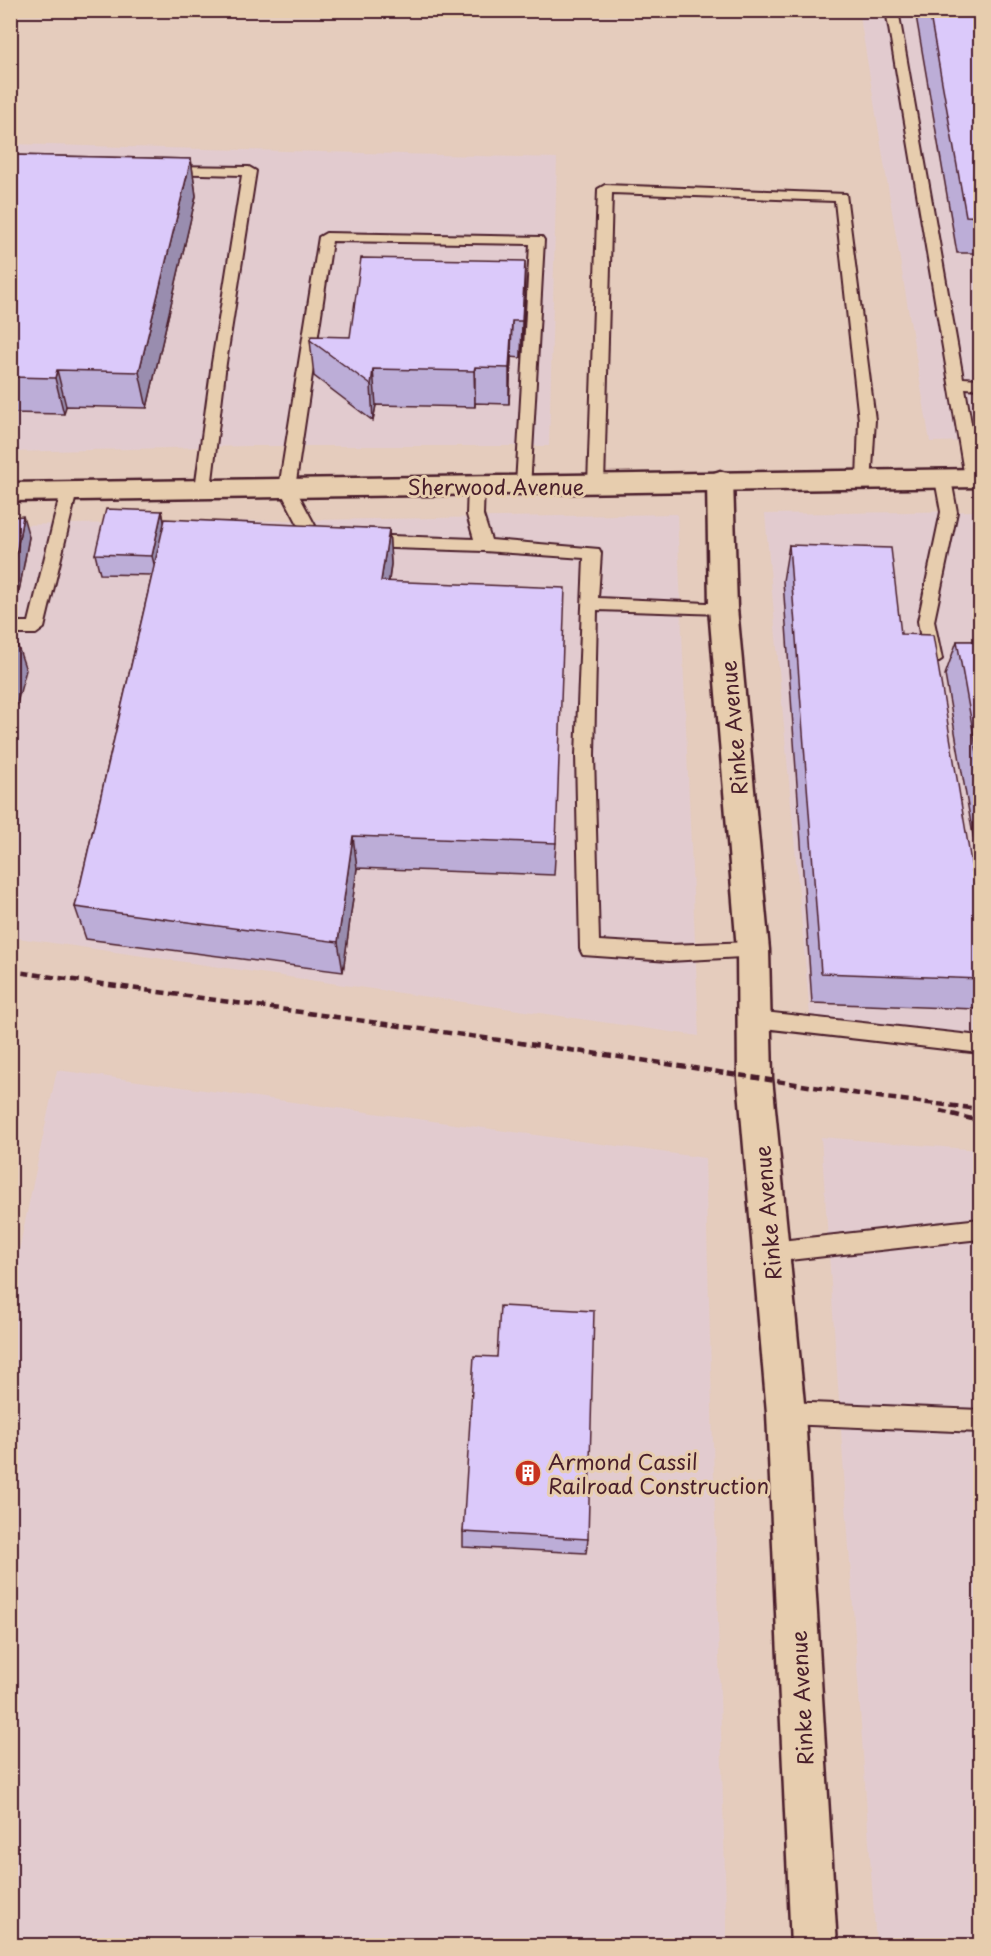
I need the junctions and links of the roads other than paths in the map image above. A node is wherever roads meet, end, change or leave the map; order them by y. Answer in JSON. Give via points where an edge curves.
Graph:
{"nodes":[{"id":1,"x":892,"y":10,"type":"edge"},
{"id":2,"x":153,"y":170,"type":"edge"},
{"id":3,"x":955,"y":383,"type":"junction"},
{"id":4,"x":981,"y":384,"type":"edge"},
{"id":5,"x":977,"y":478,"type":"edge"},
{"id":6,"x":944,"y":479,"type":"junction"},
{"id":7,"x":720,"y":480,"type":"junction"},
{"id":8,"x":865,"y":481,"type":"junction"},
{"id":9,"x":476,"y":485,"type":"junction"},
{"id":10,"x":524,"y":485,"type":"junction"},
{"id":11,"x":596,"y":485,"type":"junction"},
{"id":12,"x":287,"y":488,"type":"junction"},
{"id":13,"x":203,"y":489,"type":"junction"},
{"id":14,"x":69,"y":491,"type":"junction"},
{"id":15,"x":10,"y":492,"type":"edge"},
{"id":16,"x":484,"y":545,"type":"junction"},
{"id":17,"x":589,"y":604,"type":"junction"},
{"id":18,"x":723,"y":609,"type":"junction"},
{"id":19,"x":10,"y":628,"type":"edge"},
{"id":20,"x":937,"y":680,"type":"edge"},
{"id":21,"x":753,"y":950,"type":"junction"},
{"id":22,"x":754,"y":1018,"type":"junction"},
{"id":23,"x":981,"y":1045,"type":"edge"},
{"id":24,"x":981,"y":1229,"type":"edge"},
{"id":25,"x":771,"y":1252,"type":"junction"},
{"id":26,"x":786,"y":1413,"type":"junction"},
{"id":27,"x":981,"y":1421,"type":"edge"},
{"id":28,"x":814,"y":1946,"type":"edge"}],
"edges":[{"from":1,"to":3,"type":"lane"},
{"from":2,"to":13,"type":"lane","via":[[249,171]]},
{"from":3,"to":4,"type":"lane"},
{"from":3,"to":5,"type":"lane"},
{"from":5,"to":6,"type":"street","name":"Sherwood Avenue"},
{"from":6,"to":8,"type":"street","name":"Sherwood Avenue"},
{"from":6,"to":20,"type":"lane","via":[[949,512],[926,621]]},
{"from":7,"to":8,"type":"street","name":"Sherwood Avenue"},
{"from":7,"to":11,"type":"street","name":"Sherwood Avenue"},
{"from":7,"to":18,"type":"street","name":"Rinke Avenue"},
{"from":8,"to":11,"type":"lane","via":[[867,420],[841,197],[605,189]]},
{"from":9,"to":10,"type":"street","name":"Sherwood Avenue"},
{"from":9,"to":12,"type":"street","name":"Sherwood Avenue"},
{"from":9,"to":16,"type":"lane","via":[[475,515]]},
{"from":10,"to":11,"type":"street","name":"Sherwood Avenue"},
{"from":10,"to":12,"type":"lane","via":[[537,240],[326,237]]},
{"from":12,"to":13,"type":"street","name":"Sherwood Avenue"},
{"from":12,"to":16,"type":"lane","via":[[314,539]]},
{"from":13,"to":14,"type":"street","name":"Sherwood Avenue"},
{"from":14,"to":15,"type":"street","name":"Sherwood Avenue"},
{"from":14,"to":19,"type":"lane","via":[[36,628]]},
{"from":16,"to":17,"type":"lane","via":[[593,553]]},
{"from":17,"to":18,"type":"lane"},
{"from":17,"to":21,"type":"lane","via":[[585,755],[590,949],[669,953]]},
{"from":18,"to":21,"type":"street","name":"Rinke Avenue"},
{"from":21,"to":22,"type":"street","name":"Rinke Avenue"},
{"from":22,"to":23,"type":"lane"},
{"from":22,"to":25,"type":"street","name":"Rinke Avenue","via":[[755,1078]]},
{"from":24,"to":25,"type":"lane"},
{"from":25,"to":26,"type":"street","name":"Rinke Avenue"},
{"from":26,"to":27,"type":"lane"},
{"from":26,"to":28,"type":"street","name":"Rinke Avenue"}]}
